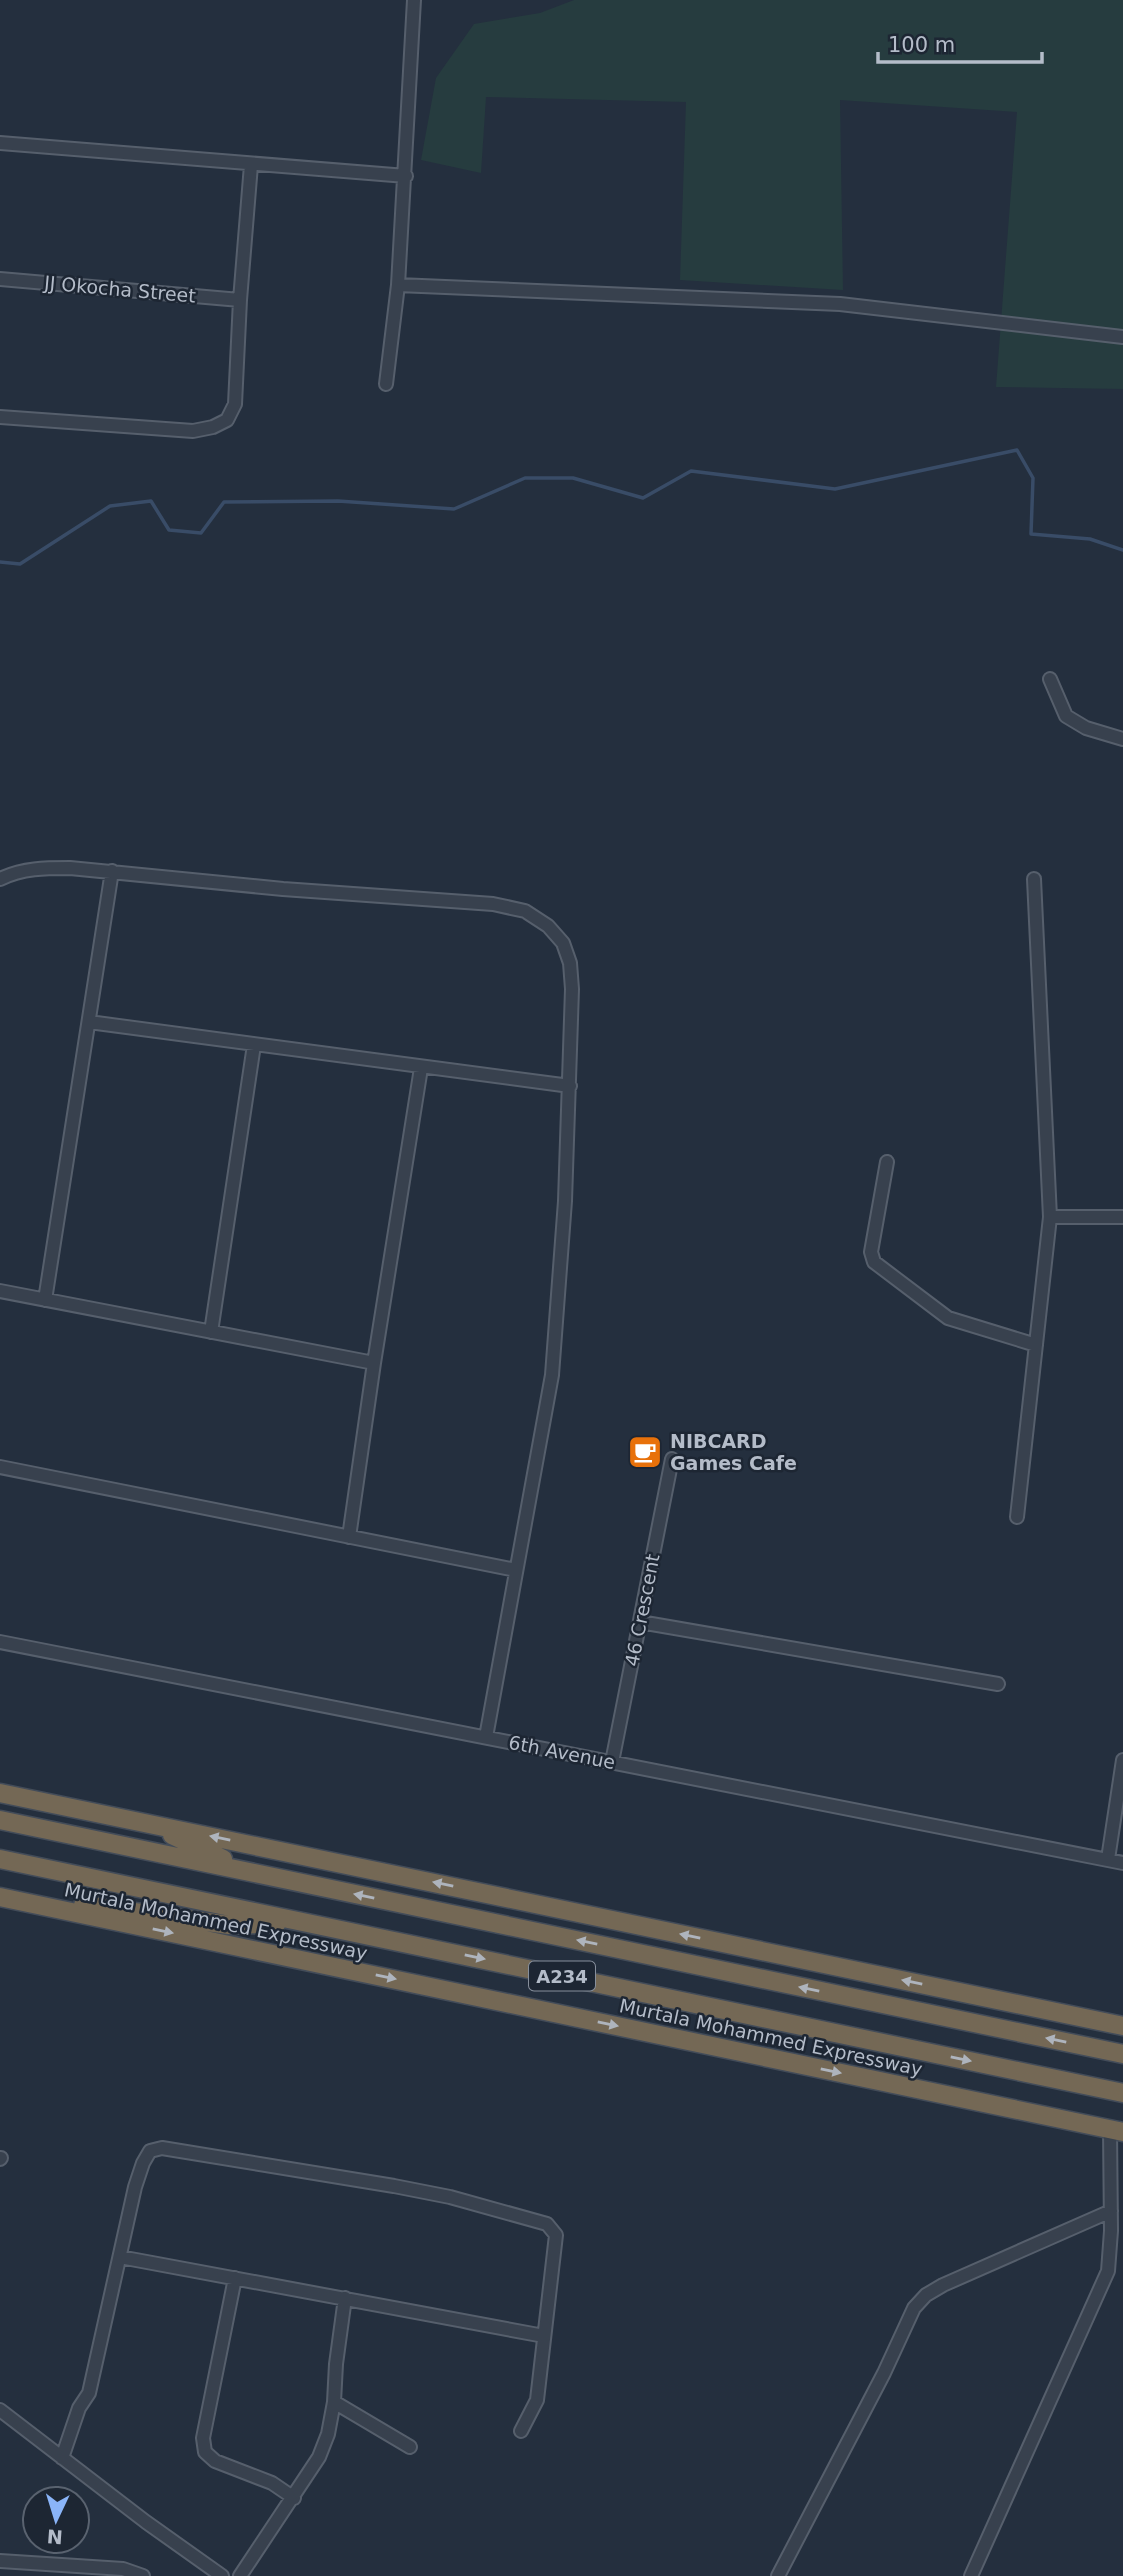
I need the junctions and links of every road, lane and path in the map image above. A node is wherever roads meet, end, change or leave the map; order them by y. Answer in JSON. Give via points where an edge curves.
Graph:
{"nodes":[{"id":1,"x":414,"y":0,"type":"edge"},
{"id":2,"x":0,"y":143,"type":"edge"},
{"id":3,"x":251,"y":164,"type":"junction"},
{"id":4,"x":406,"y":176,"type":"junction"},
{"id":5,"x":0,"y":279,"type":"edge"},
{"id":6,"x":398,"y":285,"type":"junction"},
{"id":7,"x":240,"y":300,"type":"junction"},
{"id":8,"x":1123,"y":337,"type":"edge"},
{"id":9,"x":386,"y":384,"type":"dead end"},
{"id":10,"x":0,"y":416,"type":"edge"},
{"id":11,"x":1050,"y":679,"type":"dead end"},
{"id":12,"x":1123,"y":740,"type":"edge"},
{"id":13,"x":112,"y":871,"type":"junction"},
{"id":14,"x":0,"y":879,"type":"edge"},
{"id":15,"x":1034,"y":879,"type":"dead end"},
{"id":16,"x":89,"y":1022,"type":"junction"},
{"id":17,"x":254,"y":1045,"type":"junction"},
{"id":18,"x":421,"y":1068,"type":"junction"},
{"id":19,"x":570,"y":1086,"type":"junction"},
{"id":20,"x":887,"y":1163,"type":"dead end"},
{"id":21,"x":1050,"y":1217,"type":"junction"},
{"id":22,"x":1123,"y":1217,"type":"edge"},
{"id":23,"x":0,"y":1291,"type":"edge"},
{"id":24,"x":45,"y":1300,"type":"junction"},
{"id":25,"x":211,"y":1332,"type":"junction"},
{"id":26,"x":1036,"y":1345,"type":"junction"},
{"id":27,"x":374,"y":1363,"type":"junction"},
{"id":28,"x":672,"y":1459,"type":"dead end"},
{"id":29,"x":0,"y":1467,"type":"edge"},
{"id":30,"x":1017,"y":1517,"type":"dead end"},
{"id":31,"x":349,"y":1537,"type":"junction"},
{"id":32,"x":516,"y":1570,"type":"junction"},
{"id":33,"x":640,"y":1622,"type":"junction"},
{"id":34,"x":0,"y":1642,"type":"edge"},
{"id":35,"x":999,"y":1684,"type":"dead end"},
{"id":36,"x":486,"y":1737,"type":"junction"},
{"id":37,"x":1123,"y":1760,"type":"edge"},
{"id":38,"x":612,"y":1762,"type":"junction"},
{"id":39,"x":0,"y":1793,"type":"edge"},
{"id":40,"x":0,"y":1820,"type":"edge"},
{"id":41,"x":144,"y":1822,"type":"junction"},
{"id":42,"x":0,"y":1859,"type":"edge"},
{"id":43,"x":1108,"y":1859,"type":"junction"},
{"id":44,"x":1123,"y":1863,"type":"edge"},
{"id":45,"x":251,"y":1872,"type":"junction"},
{"id":46,"x":0,"y":1897,"type":"edge"},
{"id":47,"x":20,"y":1901,"type":"junction"},
{"id":48,"x":305,"y":1922,"type":"junction"},
{"id":49,"x":1123,"y":2026,"type":"edge"},
{"id":50,"x":1123,"y":2054,"type":"edge"},
{"id":51,"x":1123,"y":2093,"type":"edge"},
{"id":52,"x":1116,"y":2131,"type":"edge"},
{"id":53,"x":1111,"y":2211,"type":"junction"},
{"id":54,"x":120,"y":2257,"type":"junction"},
{"id":55,"x":235,"y":2278,"type":"junction"},
{"id":56,"x":345,"y":2298,"type":"junction"},
{"id":57,"x":544,"y":2336,"type":"junction"},
{"id":58,"x":334,"y":2402,"type":"junction"},
{"id":59,"x":0,"y":2410,"type":"edge"},
{"id":60,"x":521,"y":2431,"type":"dead end"},
{"id":61,"x":410,"y":2447,"type":"dead end"},
{"id":62,"x":62,"y":2458,"type":"junction"},
{"id":63,"x":294,"y":2498,"type":"junction"},
{"id":64,"x":0,"y":2561,"type":"edge"},
{"id":65,"x":143,"y":2576,"type":"edge"},
{"id":66,"x":222,"y":2576,"type":"edge"},
{"id":67,"x":240,"y":2576,"type":"edge"},
{"id":68,"x":778,"y":2576,"type":"edge"},
{"id":69,"x":971,"y":2576,"type":"edge"}],
"edges":[{"from":1,"to":4,"type":"street"},
{"from":2,"to":3,"type":"street"},
{"from":3,"to":4,"type":"street"},
{"from":3,"to":7,"type":"street"},
{"from":4,"to":6,"type":"street"},
{"from":5,"to":7,"type":"street","name":"JJ Okocha Street"},
{"from":6,"to":8,"type":"street","via":[[840,304]]},
{"from":6,"to":9,"type":"street"},
{"from":7,"to":10,"type":"street","via":[[235,404],[227,420],[213,427],[193,431]]},
{"from":11,"to":12,"type":"street","via":[[1066,716],[1086,729]]},
{"from":13,"to":14,"type":"street","via":[[36,868]]},
{"from":13,"to":16,"type":"street"},
{"from":13,"to":19,"type":"street","via":[[493,904],[525,911],[563,943],[570,963]]},
{"from":15,"to":21,"type":"street"},
{"from":16,"to":17,"type":"street"},
{"from":16,"to":24,"type":"street"},
{"from":17,"to":18,"type":"street"},
{"from":17,"to":25,"type":"street"},
{"from":18,"to":19,"type":"street"},
{"from":18,"to":27,"type":"street"},
{"from":19,"to":32,"type":"street","via":[[552,1375]]},
{"from":20,"to":26,"type":"street","via":[[871,1252],[874,1262],[947,1318]]},
{"from":21,"to":22,"type":"street"},
{"from":21,"to":26,"type":"street"},
{"from":23,"to":24,"type":"street"},
{"from":24,"to":25,"type":"street"},
{"from":25,"to":27,"type":"street"},
{"from":26,"to":30,"type":"street"},
{"from":27,"to":31,"type":"street"},
{"from":28,"to":33,"type":"street","name":"46 Crescent"},
{"from":29,"to":31,"type":"street"},
{"from":31,"to":32,"type":"street"},
{"from":32,"to":36,"type":"street"},
{"from":33,"to":35,"type":"street"},
{"from":33,"to":38,"type":"street","name":"46 Crescent"},
{"from":34,"to":36,"type":"street","name":"6th Avenue"},
{"from":36,"to":38,"type":"street","name":"6th Avenue"},
{"from":37,"to":43,"type":"street"},
{"from":38,"to":43,"type":"street","name":"6th Avenue"},
{"from":39,"to":41,"type":"highway"},
{"from":40,"to":45,"type":"highway","number":"A234"},
{"from":41,"to":45,"type":"highway"},
{"from":49,"to":41,"type":"highway","one_way":true},
{"from":42,"to":48,"type":"highway","name":"Murtala Mohammed Expressway","number":"A234"},
{"from":43,"to":44,"type":"street","name":"6th Avenue"},
{"from":50,"to":45,"type":"highway","number":"A234","one_way":true},
{"from":46,"to":47,"type":"highway","name":"Murtala Mohammed Expressway"},
{"from":47,"to":48,"type":"highway","via":[[103,1906],[229,1925]]},
{"from":47,"to":52,"type":"highway","name":"Murtala Mohammed Expressway","one_way":true},
{"from":48,"to":51,"type":"highway","name":"Murtala Mohammed Expressway","number":"A234","one_way":true},
{"from":52,"to":53,"type":"street"},
{"from":53,"to":68,"type":"street","via":[[943,2286],[914,2308]]},
{"from":53,"to":69,"type":"street","via":[[1108,2271]]},
{"from":54,"to":55,"type":"street"},
{"from":54,"to":57,"type":"street","via":[[135,2187],[150,2151],[162,2148],[214,2155],[394,2186],[547,2224],[556,2235]]},
{"from":54,"to":62,"type":"street","via":[[89,2393]]},
{"from":55,"to":56,"type":"street"},
{"from":55,"to":63,"type":"street","via":[[203,2438],[205,2452]]},
{"from":56,"to":57,"type":"street"},
{"from":56,"to":58,"type":"street"},
{"from":57,"to":60,"type":"street","via":[[537,2400]]},
{"from":58,"to":61,"type":"street"},
{"from":58,"to":63,"type":"street","via":[[319,2458]]},
{"from":59,"to":62,"type":"street"},
{"from":62,"to":66,"type":"street"},
{"from":63,"to":67,"type":"street"},
{"from":64,"to":65,"type":"street","via":[[123,2569]]}]}
